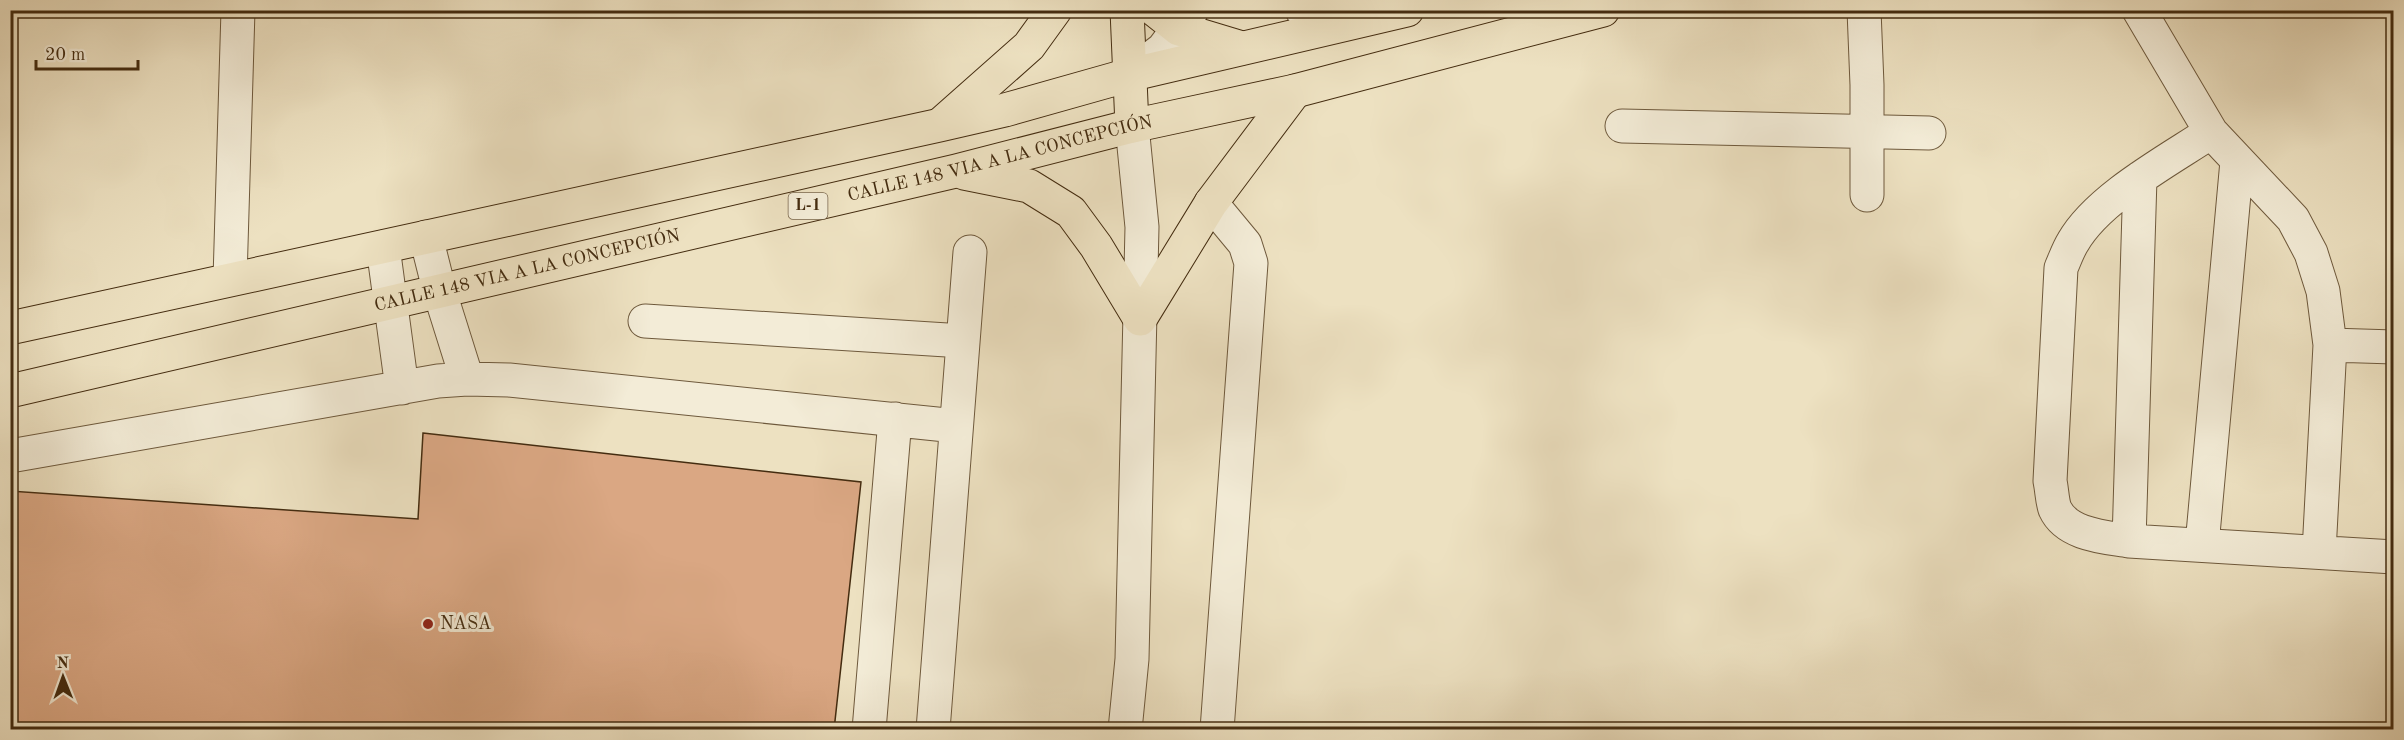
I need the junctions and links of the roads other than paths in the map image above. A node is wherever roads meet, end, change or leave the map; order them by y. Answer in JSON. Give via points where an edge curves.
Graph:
{"nodes":[{"id":1,"x":238,"y":10,"type":"edge"},
{"id":2,"x":1055,"y":10,"type":"edge"},
{"id":3,"x":1126,"y":10,"type":"edge"},
{"id":4,"x":1302,"y":10,"type":"edge"},
{"id":5,"x":1603,"y":10,"type":"edge"},
{"id":6,"x":1864,"y":10,"type":"edge"},
{"id":7,"x":2139,"y":10,"type":"edge"},
{"id":8,"x":1396,"y":14,"type":"edge"},
{"id":9,"x":1175,"y":17,"type":"edge"},
{"id":10,"x":1244,"y":49,"type":"junction"},
{"id":11,"x":1129,"y":75,"type":"junction"},
{"id":12,"x":1295,"y":92,"type":"junction"},
{"id":13,"x":940,"y":125,"type":"junction"},
{"id":14,"x":1132,"y":126,"type":"junction"},
{"id":15,"x":1622,"y":126,"type":"dead end"},
{"id":16,"x":1868,"y":131,"type":"junction"},
{"id":17,"x":2211,"y":132,"type":"junction"},
{"id":18,"x":1929,"y":133,"type":"dead end"},
{"id":19,"x":2237,"y":161,"type":"junction"},
{"id":20,"x":956,"y":171,"type":"junction"},
{"id":21,"x":2140,"y":178,"type":"junction"},
{"id":22,"x":1867,"y":195,"type":"dead end"},
{"id":23,"x":1211,"y":203,"type":"junction"},
{"id":24,"x":426,"y":237,"type":"junction"},
{"id":25,"x":383,"y":247,"type":"junction"},
{"id":26,"x":970,"y":252,"type":"dead end"},
{"id":27,"x":230,"y":279,"type":"junction"},
{"id":28,"x":440,"y":293,"type":"junction"},
{"id":29,"x":392,"y":304,"type":"junction"},
{"id":30,"x":1140,"y":319,"type":"junction"},
{"id":31,"x":645,"y":321,"type":"dead end"},
{"id":32,"x":10,"y":328,"type":"edge"},
{"id":33,"x":963,"y":341,"type":"junction"},
{"id":34,"x":2330,"y":345,"type":"junction"},
{"id":35,"x":2394,"y":347,"type":"edge"},
{"id":36,"x":467,"y":378,"type":"junction"},
{"id":37,"x":402,"y":388,"type":"junction"},
{"id":38,"x":10,"y":391,"type":"edge"},
{"id":39,"x":896,"y":419,"type":"junction"},
{"id":40,"x":956,"y":426,"type":"junction"},
{"id":41,"x":10,"y":456,"type":"edge"},
{"id":42,"x":2129,"y":541,"type":"junction"},
{"id":43,"x":2202,"y":545,"type":"junction"},
{"id":44,"x":2319,"y":552,"type":"junction"},
{"id":45,"x":2394,"y":557,"type":"edge"},
{"id":46,"x":869,"y":729,"type":"edge"},
{"id":47,"x":933,"y":729,"type":"edge"},
{"id":48,"x":1125,"y":729,"type":"edge"},
{"id":49,"x":1217,"y":729,"type":"edge"}],
"edges":[{"from":1,"to":27,"type":"street"},
{"from":2,"to":13,"type":"main road","via":[[1029,46]]},
{"from":3,"to":11,"type":"main road"},
{"from":4,"to":8,"type":"street","via":[[1327,15]]},
{"from":5,"to":12,"type":"main road","name":"CALLE 148 VIA A LA CONCEPCIÓN","number":"L-1"},
{"from":6,"to":16,"type":"street"},
{"from":7,"to":17,"type":"street"},
{"from":8,"to":10,"type":"main road"},
{"from":9,"to":10,"type":"main road"},
{"from":9,"to":11,"type":"street","via":[[1163,50]]},
{"from":10,"to":11,"type":"main road"},
{"from":11,"to":13,"type":"main road"},
{"from":11,"to":14,"type":"main road"},
{"from":12,"to":14,"type":"main road","name":"CALLE 148 VIA A LA CONCEPCIÓN","number":"L-1"},
{"from":12,"to":23,"type":"main road"},
{"from":13,"to":24,"type":"main road"},
{"from":14,"to":20,"type":"main road","name":"CALLE 148 VIA A LA CONCEPCIÓN","number":"L-1"},
{"from":14,"to":30,"type":"street","via":[[1142,227]]},
{"from":15,"to":16,"type":"street"},
{"from":16,"to":18,"type":"street"},
{"from":16,"to":22,"type":"street"},
{"from":17,"to":19,"type":"street"},
{"from":17,"to":21,"type":"street"},
{"from":19,"to":34,"type":"street","via":[[2293,219],[2311,253],[2323,291]]},
{"from":19,"to":43,"type":"street"},
{"from":20,"to":28,"type":"main road","name":"CALLE 148 VIA A LA CONCEPCIÓN","number":"L-1"},
{"from":20,"to":30,"type":"main road","via":[[1029,186],[1071,212]]},
{"from":21,"to":42,"type":"street"},
{"from":21,"to":42,"type":"street","via":[[2101,209],[2073,241],[2061,268],[2050,481],[2056,510],[2073,528]]},
{"from":23,"to":30,"type":"main road"},
{"from":23,"to":49,"type":"street","via":[[1245,244],[1251,263]]},
{"from":24,"to":25,"type":"main road"},
{"from":24,"to":28,"type":"street"},
{"from":25,"to":27,"type":"main road"},
{"from":25,"to":29,"type":"street"},
{"from":26,"to":33,"type":"street"},
{"from":27,"to":32,"type":"main road"},
{"from":28,"to":29,"type":"main road","name":"CALLE 148 VIA A LA CONCEPCIÓN","number":"L-1"},
{"from":28,"to":36,"type":"street"},
{"from":29,"to":37,"type":"street"},
{"from":29,"to":38,"type":"main road","name":"CALLE 148 VIA A LA CONCEPCIÓN","number":"L-1"},
{"from":30,"to":48,"type":"street","via":[[1132,659]]},
{"from":31,"to":33,"type":"street"},
{"from":33,"to":40,"type":"street"},
{"from":34,"to":35,"type":"street"},
{"from":34,"to":44,"type":"street"},
{"from":36,"to":37,"type":"street"},
{"from":36,"to":39,"type":"street"},
{"from":37,"to":41,"type":"street"},
{"from":39,"to":40,"type":"street"},
{"from":39,"to":46,"type":"street"},
{"from":40,"to":47,"type":"street"},
{"from":42,"to":43,"type":"street"},
{"from":43,"to":44,"type":"street"},
{"from":44,"to":45,"type":"street"}]}
